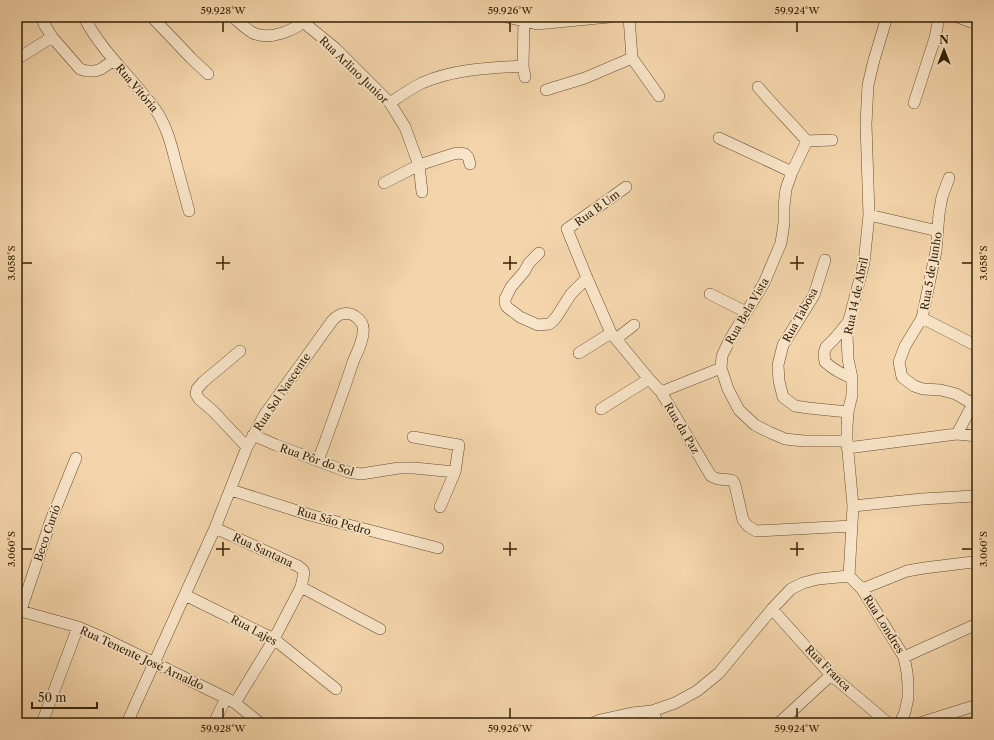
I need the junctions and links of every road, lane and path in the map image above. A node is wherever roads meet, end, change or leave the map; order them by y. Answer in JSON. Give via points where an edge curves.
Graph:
{"nodes":[{"id":1,"x":42,"y":17,"type":"edge"},
{"id":2,"x":84,"y":17,"type":"edge"},
{"id":3,"x":152,"y":17,"type":"edge"},
{"id":4,"x":234,"y":17,"type":"edge"},
{"id":5,"x":506,"y":17,"type":"edge"},
{"id":6,"x":608,"y":17,"type":"edge"},
{"id":7,"x":629,"y":17,"type":"edge"},
{"id":8,"x":887,"y":17,"type":"edge"},
{"id":9,"x":939,"y":17,"type":"edge"},
{"id":10,"x":958,"y":17,"type":"edge"},
{"id":11,"x":579,"y":18,"type":"edge"},
{"id":12,"x":306,"y":20,"type":"edge"},
{"id":13,"x":524,"y":22,"type":"junction"},
{"id":14,"x":977,"y":24,"type":"edge"},
{"id":15,"x":52,"y":37,"type":"junction"},
{"id":16,"x":632,"y":58,"type":"junction"},
{"id":17,"x":17,"y":59,"type":"edge"},
{"id":18,"x":114,"y":60,"type":"junction"},
{"id":19,"x":523,"y":66,"type":"junction"},
{"id":20,"x":208,"y":74,"type":"dead end"},
{"id":21,"x":525,"y":77,"type":"dead end"},
{"id":22,"x":758,"y":87,"type":"dead end"},
{"id":23,"x":546,"y":90,"type":"dead end"},
{"id":24,"x":659,"y":96,"type":"dead end"},
{"id":25,"x":390,"y":103,"type":"junction"},
{"id":26,"x":914,"y":103,"type":"dead end"},
{"id":27,"x":719,"y":138,"type":"dead end"},
{"id":28,"x":832,"y":140,"type":"dead end"},
{"id":29,"x":807,"y":141,"type":"junction"},
{"id":30,"x":470,"y":164,"type":"dead end"},
{"id":31,"x":419,"y":165,"type":"junction"},
{"id":32,"x":792,"y":172,"type":"junction"},
{"id":33,"x":949,"y":178,"type":"dead end"},
{"id":34,"x":384,"y":183,"type":"dead end"},
{"id":35,"x":626,"y":187,"type":"dead end"},
{"id":36,"x":422,"y":192,"type":"dead end"},
{"id":37,"x":189,"y":211,"type":"dead end"},
{"id":38,"x":869,"y":215,"type":"junction"},
{"id":39,"x":567,"y":228,"type":"joint"},
{"id":40,"x":938,"y":231,"type":"junction"},
{"id":41,"x":539,"y":253,"type":"dead end"},
{"id":42,"x":825,"y":260,"type":"dead end"},
{"id":43,"x":587,"y":278,"type":"junction"},
{"id":44,"x":710,"y":294,"type":"dead end"},
{"id":45,"x":746,"y":312,"type":"junction"},
{"id":46,"x":922,"y":318,"type":"junction"},
{"id":47,"x":849,"y":320,"type":"junction"},
{"id":48,"x":634,"y":326,"type":"dead end"},
{"id":49,"x":614,"y":336,"type":"junction"},
{"id":50,"x":977,"y":346,"type":"edge"},
{"id":51,"x":240,"y":351,"type":"dead end"},
{"id":52,"x":579,"y":353,"type":"dead end"},
{"id":53,"x":721,"y":368,"type":"junction"},
{"id":54,"x":852,"y":378,"type":"junction"},
{"id":55,"x":648,"y":379,"type":"junction"},
{"id":56,"x":661,"y":392,"type":"junction"},
{"id":57,"x":975,"y":400,"type":"edge"},
{"id":58,"x":601,"y":409,"type":"dead end"},
{"id":59,"x":848,"y":412,"type":"junction"},
{"id":60,"x":957,"y":434,"type":"junction"},
{"id":61,"x":253,"y":435,"type":"junction"},
{"id":62,"x":977,"y":436,"type":"edge"},
{"id":63,"x":413,"y":437,"type":"dead end"},
{"id":64,"x":847,"y":444,"type":"junction"},
{"id":65,"x":247,"y":447,"type":"junction"},
{"id":66,"x":76,"y":458,"type":"dead end"},
{"id":67,"x":318,"y":461,"type":"junction"},
{"id":68,"x":455,"y":472,"type":"junction"},
{"id":69,"x":231,"y":490,"type":"junction"},
{"id":70,"x":975,"y":496,"type":"dead end"},
{"id":71,"x":853,"y":506,"type":"junction"},
{"id":72,"x":440,"y":507,"type":"dead end"},
{"id":73,"x":852,"y":526,"type":"junction"},
{"id":74,"x":215,"y":528,"type":"junction"},
{"id":75,"x":438,"y":548,"type":"dead end"},
{"id":76,"x":973,"y":562,"type":"dead end"},
{"id":77,"x":850,"y":576,"type":"junction"},
{"id":78,"x":302,"y":583,"type":"junction"},
{"id":79,"x":862,"y":589,"type":"junction"},
{"id":80,"x":185,"y":595,"type":"junction"},
{"id":81,"x":19,"y":610,"type":"edge"},
{"id":82,"x":772,"y":610,"type":"junction"},
{"id":83,"x":977,"y":624,"type":"edge"},
{"id":84,"x":78,"y":627,"type":"junction"},
{"id":85,"x":380,"y":630,"type":"dead end"},
{"id":86,"x":274,"y":639,"type":"junction"},
{"id":87,"x":904,"y":657,"type":"junction"},
{"id":88,"x":154,"y":663,"type":"junction"},
{"id":89,"x":831,"y":675,"type":"junction"},
{"id":90,"x":336,"y":689,"type":"dead end"},
{"id":91,"x":230,"y":701,"type":"junction"},
{"id":92,"x":977,"y":705,"type":"edge"},
{"id":93,"x":652,"y":711,"type":"junction"},
{"id":94,"x":42,"y":723,"type":"edge"},
{"id":95,"x":127,"y":723,"type":"edge"},
{"id":96,"x":214,"y":723,"type":"edge"},
{"id":97,"x":260,"y":723,"type":"edge"},
{"id":98,"x":593,"y":723,"type":"edge"},
{"id":99,"x":658,"y":723,"type":"edge"},
{"id":100,"x":779,"y":723,"type":"edge"},
{"id":101,"x":888,"y":723,"type":"edge"},
{"id":102,"x":900,"y":723,"type":"edge"},
{"id":103,"x":920,"y":723,"type":"edge"}],
"edges":[{"from":1,"to":15,"type":"street"},
{"from":2,"to":18,"type":"street","name":"Rua Vitória"},
{"from":3,"to":20,"type":"street"},
{"from":4,"to":12,"type":"street","via":[[252,32],[265,36],[288,30]]},
{"from":5,"to":13,"type":"street"},
{"from":6,"to":11,"type":"street"},
{"from":7,"to":16,"type":"street"},
{"from":8,"to":38,"type":"street","name":"Rua 14 de Abril","via":[[868,85],[866,124]]},
{"from":9,"to":26,"type":"street","via":[[935,38]]},
{"from":10,"to":14,"type":"street"},
{"from":11,"to":13,"type":"street","via":[[537,24]]},
{"from":12,"to":25,"type":"street","name":"Rua Arlino Junior"},
{"from":13,"to":19,"type":"street"},
{"from":15,"to":17,"type":"street"},
{"from":15,"to":18,"type":"street","via":[[80,69],[95,71]]},
{"from":16,"to":23,"type":"street","via":[[585,78]]},
{"from":16,"to":24,"type":"street"},
{"from":18,"to":37,"type":"street","name":"Rua Vitória","via":[[162,119]]},
{"from":19,"to":21,"type":"street"},
{"from":19,"to":25,"type":"street","via":[[480,68],[441,76],[422,83]]},
{"from":22,"to":29,"type":"street"},
{"from":25,"to":31,"type":"street","name":"Rua Arlino Junior","via":[[405,127]]},
{"from":27,"to":32,"type":"street"},
{"from":28,"to":29,"type":"street"},
{"from":29,"to":32,"type":"street","name":"Rua Bela Vista"},
{"from":30,"to":31,"type":"street","via":[[467,155],[459,153]]},
{"from":31,"to":34,"type":"street"},
{"from":31,"to":36,"type":"street","name":"Rua Arlino Junior"},
{"from":32,"to":45,"type":"street","name":"Rua Bela Vista","via":[[786,189],[781,243],[764,283]]},
{"from":33,"to":40,"type":"street","name":"Rua 5 de Junho","via":[[942,197]]},
{"from":35,"to":39,"type":"street","name":"Rua B Um"},
{"from":38,"to":40,"type":"street"},
{"from":38,"to":47,"type":"street","name":"Rua 14 de Abril","via":[[864,263]]},
{"from":39,"to":43,"type":"street","name":"Rua da Paz"},
{"from":40,"to":46,"type":"street","name":"Rua 5 de Junho"},
{"from":41,"to":43,"type":"street","via":[[511,287],[504,301],[507,307],[520,317],[538,325],[549,324],[571,294]]},
{"from":42,"to":59,"type":"street","name":"Rua Tabosa","via":[[814,295],[783,345],[778,365],[779,381],[783,397],[795,406]]},
{"from":43,"to":49,"type":"street","name":"Rua da Paz"},
{"from":44,"to":45,"type":"street"},
{"from":45,"to":53,"type":"street","name":"Rua Bela Vista","via":[[722,356]]},
{"from":46,"to":50,"type":"street"},
{"from":46,"to":57,"type":"street","name":"Rua 5 de Junho","via":[[899,362],[902,377],[923,389],[941,390]]},
{"from":47,"to":54,"type":"street","name":"Rua 14 de Abril","via":[[848,359]]},
{"from":47,"to":54,"type":"street","via":[[824,353],[825,362],[835,371]]},
{"from":48,"to":49,"type":"street"},
{"from":49,"to":52,"type":"street"},
{"from":49,"to":55,"type":"street","name":"Rua da Paz"},
{"from":51,"to":65,"type":"street","via":[[203,382],[196,394]]},
{"from":53,"to":56,"type":"street"},
{"from":53,"to":64,"type":"street","via":[[739,410],[755,425],[785,439]]},
{"from":54,"to":59,"type":"street","name":"Rua 14 de Abril"},
{"from":55,"to":56,"type":"street","name":"Rua da Paz"},
{"from":55,"to":58,"type":"street"},
{"from":56,"to":73,"type":"street","name":"Rua da Paz","via":[[711,476],[731,480],[735,484],[743,520],[748,526],[756,531]]},
{"from":57,"to":60,"type":"street","name":"Rua 5 de Junho"},
{"from":59,"to":64,"type":"street","name":"Rua 14 de Abril"},
{"from":60,"to":62,"type":"street"},
{"from":60,"to":64,"type":"street"},
{"from":61,"to":65,"type":"street","name":"Rua Sol Nascente"},
{"from":61,"to":67,"type":"street","name":"Rua Pôr do Sol"},
{"from":61,"to":67,"type":"street","name":"Rua Sol Nascente","via":[[265,414],[332,321],[339,314],[353,315],[363,327],[362,338]]},
{"from":63,"to":68,"type":"street","via":[[459,445]]},
{"from":64,"to":71,"type":"street","name":"Rua 14 de Abril"},
{"from":65,"to":69,"type":"street","name":"Rua Sol Nascente"},
{"from":66,"to":81,"type":"street","name":"Beco Curió"},
{"from":67,"to":68,"type":"street","name":"Rua Pôr do Sol","via":[[355,474],[399,468]]},
{"from":68,"to":72,"type":"street"},
{"from":69,"to":74,"type":"street","name":"Rua Sol Nascente"},
{"from":69,"to":75,"type":"street","name":"Rua São Pedro","via":[[316,517]]},
{"from":70,"to":71,"type":"street"},
{"from":71,"to":73,"type":"street","name":"Rua 14 de Abril"},
{"from":73,"to":77,"type":"street","name":"Rua 14 de Abril"},
{"from":74,"to":78,"type":"street","name":"Rua Santana","via":[[298,566],[304,574]]},
{"from":74,"to":80,"type":"street","name":"Rua Sol Nascente"},
{"from":76,"to":79,"type":"street","via":[[907,572]]},
{"from":77,"to":79,"type":"street","name":"Rua Londres"},
{"from":77,"to":82,"type":"street","via":[[802,583],[791,589]]},
{"from":78,"to":85,"type":"street","name":"Rua Santana"},
{"from":78,"to":86,"type":"street"},
{"from":79,"to":87,"type":"street","name":"Rua Londres"},
{"from":80,"to":86,"type":"street","name":"Rua Lajes"},
{"from":80,"to":88,"type":"street","name":"Rua Sol Nascente"},
{"from":81,"to":84,"type":"street","name":"Rua Tenente José Arnaldo"},
{"from":82,"to":89,"type":"street","name":"Rua Franca"},
{"from":82,"to":93,"type":"street","via":[[719,673],[698,691]]},
{"from":83,"to":87,"type":"street"},
{"from":84,"to":88,"type":"street","name":"Rua Tenente José Arnaldo"},
{"from":84,"to":94,"type":"street"},
{"from":86,"to":90,"type":"street","name":"Rua Lajes"},
{"from":86,"to":91,"type":"street"},
{"from":87,"to":102,"type":"street","name":"Rua Londres","via":[[908,672],[908,698]]},
{"from":88,"to":91,"type":"street","name":"Rua Tenente José Arnaldo"},
{"from":88,"to":95,"type":"street","name":"Rua Sol Nascente"},
{"from":89,"to":100,"type":"street"},
{"from":89,"to":101,"type":"street","name":"Rua Franca"},
{"from":91,"to":96,"type":"street"},
{"from":91,"to":97,"type":"street","name":"Rua Tenente José Arnaldo"},
{"from":92,"to":103,"type":"street"},
{"from":93,"to":98,"type":"street","via":[[632,713]]},
{"from":93,"to":99,"type":"street"}]}
